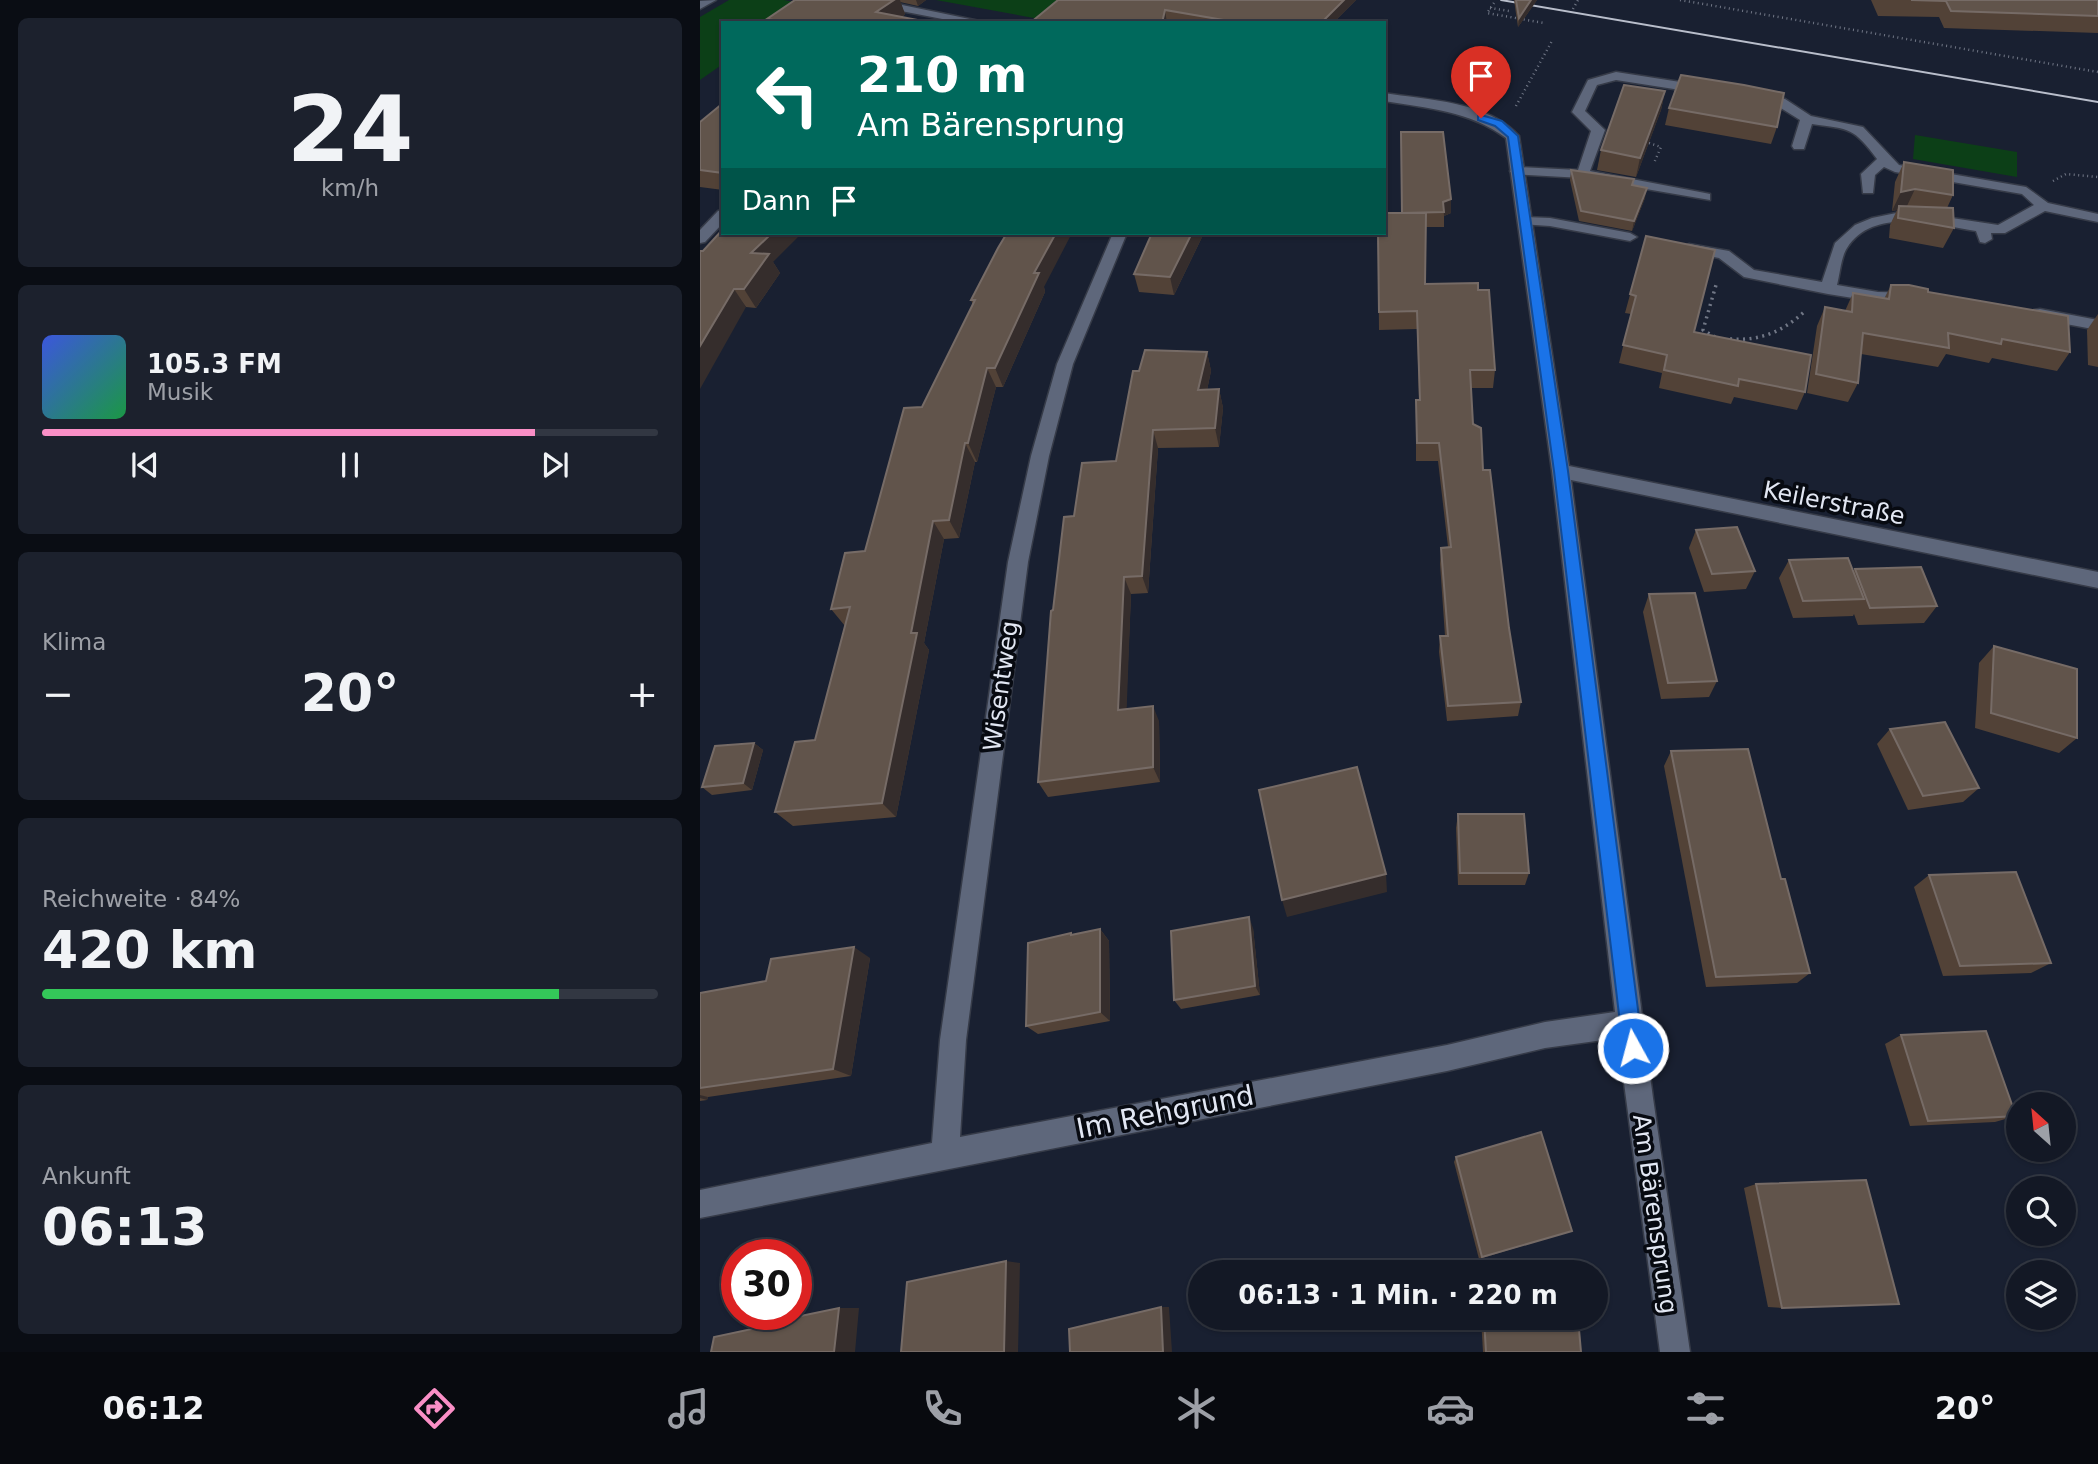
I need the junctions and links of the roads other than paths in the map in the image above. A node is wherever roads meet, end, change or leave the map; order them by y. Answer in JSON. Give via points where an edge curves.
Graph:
{"nodes":[{"id":1,"x":710,"y":0,"type":"edge"},
{"id":2,"x":860,"y":0,"type":"edge"},
{"id":3,"x":700,"y":6,"type":"edge"},
{"id":4,"x":948,"y":20,"type":"edge"},
{"id":5,"x":1720,"y":92,"type":"edge"},
{"id":6,"x":1745,"y":96,"type":"edge"},
{"id":7,"x":1386,"y":97,"type":"edge"},
{"id":8,"x":1807,"y":119,"type":"junction"},
{"id":9,"x":1799,"y":146,"type":"dead end"},
{"id":10,"x":1883,"y":161,"type":"junction"},
{"id":11,"x":1517,"y":171,"type":"junction"},
{"id":12,"x":1582,"y":174,"type":"junction"},
{"id":13,"x":1868,"y":190,"type":"dead end"},
{"id":14,"x":1704,"y":197,"type":"dead end"},
{"id":15,"x":2043,"y":206,"type":"junction"},
{"id":16,"x":721,"y":216,"type":"edge"},
{"id":17,"x":2098,"y":218,"type":"edge"},
{"id":18,"x":1525,"y":221,"type":"junction"},
{"id":19,"x":1119,"y":235,"type":"edge"},
{"id":20,"x":1630,"y":237,"type":"dead end"},
{"id":21,"x":700,"y":239,"type":"edge"},
{"id":22,"x":1674,"y":245,"type":"edge"},
{"id":23,"x":1828,"y":289,"type":"junction"},
{"id":24,"x":1926,"y":292,"type":"edge"},
{"id":25,"x":2018,"y":310,"type":"edge"},
{"id":26,"x":2098,"y":325,"type":"edge"},
{"id":27,"x":1561,"y":471,"type":"junction"},
{"id":28,"x":2098,"y":580,"type":"edge"},
{"id":29,"x":1630,"y":1023,"type":"junction"},
{"id":30,"x":945,"y":1154,"type":"junction"},
{"id":31,"x":700,"y":1204,"type":"edge"},
{"id":32,"x":1675,"y":1352,"type":"edge"}],
"edges":[{"from":1,"to":3,"type":"street"},
{"from":2,"to":4,"type":"street"},
{"from":5,"to":12,"type":"street","via":[[1624,77],[1592,83],[1578,112],[1598,130]]},
{"from":6,"to":8,"type":"street","via":[[1780,102]]},
{"from":7,"to":11,"type":"street","name":"Am Bärensprung","via":[[1464,111],[1498,124],[1513,136]]},
{"from":8,"to":9,"type":"street"},
{"from":8,"to":10,"type":"street","via":[[1858,130],[1869,137]]},
{"from":10,"to":13,"type":"street","via":[[1868,174]]},
{"from":10,"to":15,"type":"street","via":[[1895,168],[2026,191]]},
{"from":11,"to":12,"type":"street"},
{"from":11,"to":18,"type":"street","name":"Am Bärensprung"},
{"from":12,"to":14,"type":"street"},
{"from":15,"to":17,"type":"street"},
{"from":15,"to":23,"type":"street","via":[[1984,233],[1906,215],[1877,221],[1860,228],[1840,246]]},
{"from":16,"to":21,"type":"street"},
{"from":18,"to":20,"type":"street"},
{"from":18,"to":27,"type":"street","name":"Am Bärensprung"},
{"from":19,"to":30,"type":"street","name":"Wisentweg","via":[[1065,364],[1018,562],[953,1040]]},
{"from":22,"to":23,"type":"street","via":[[1724,254],[1749,274]]},
{"from":23,"to":24,"type":"street","via":[[1878,298]]},
{"from":25,"to":26,"type":"street"},
{"from":27,"to":28,"type":"street","name":"Keilerstraße"},
{"from":27,"to":29,"type":"street","name":"Am Bärensprung"},
{"from":29,"to":30,"type":"street","name":"Im Rehgrund","via":[[1545,1035]]},
{"from":29,"to":32,"type":"street","name":"Am Bärensprung"},
{"from":30,"to":31,"type":"street","name":"Im Rehgrund"}]}
